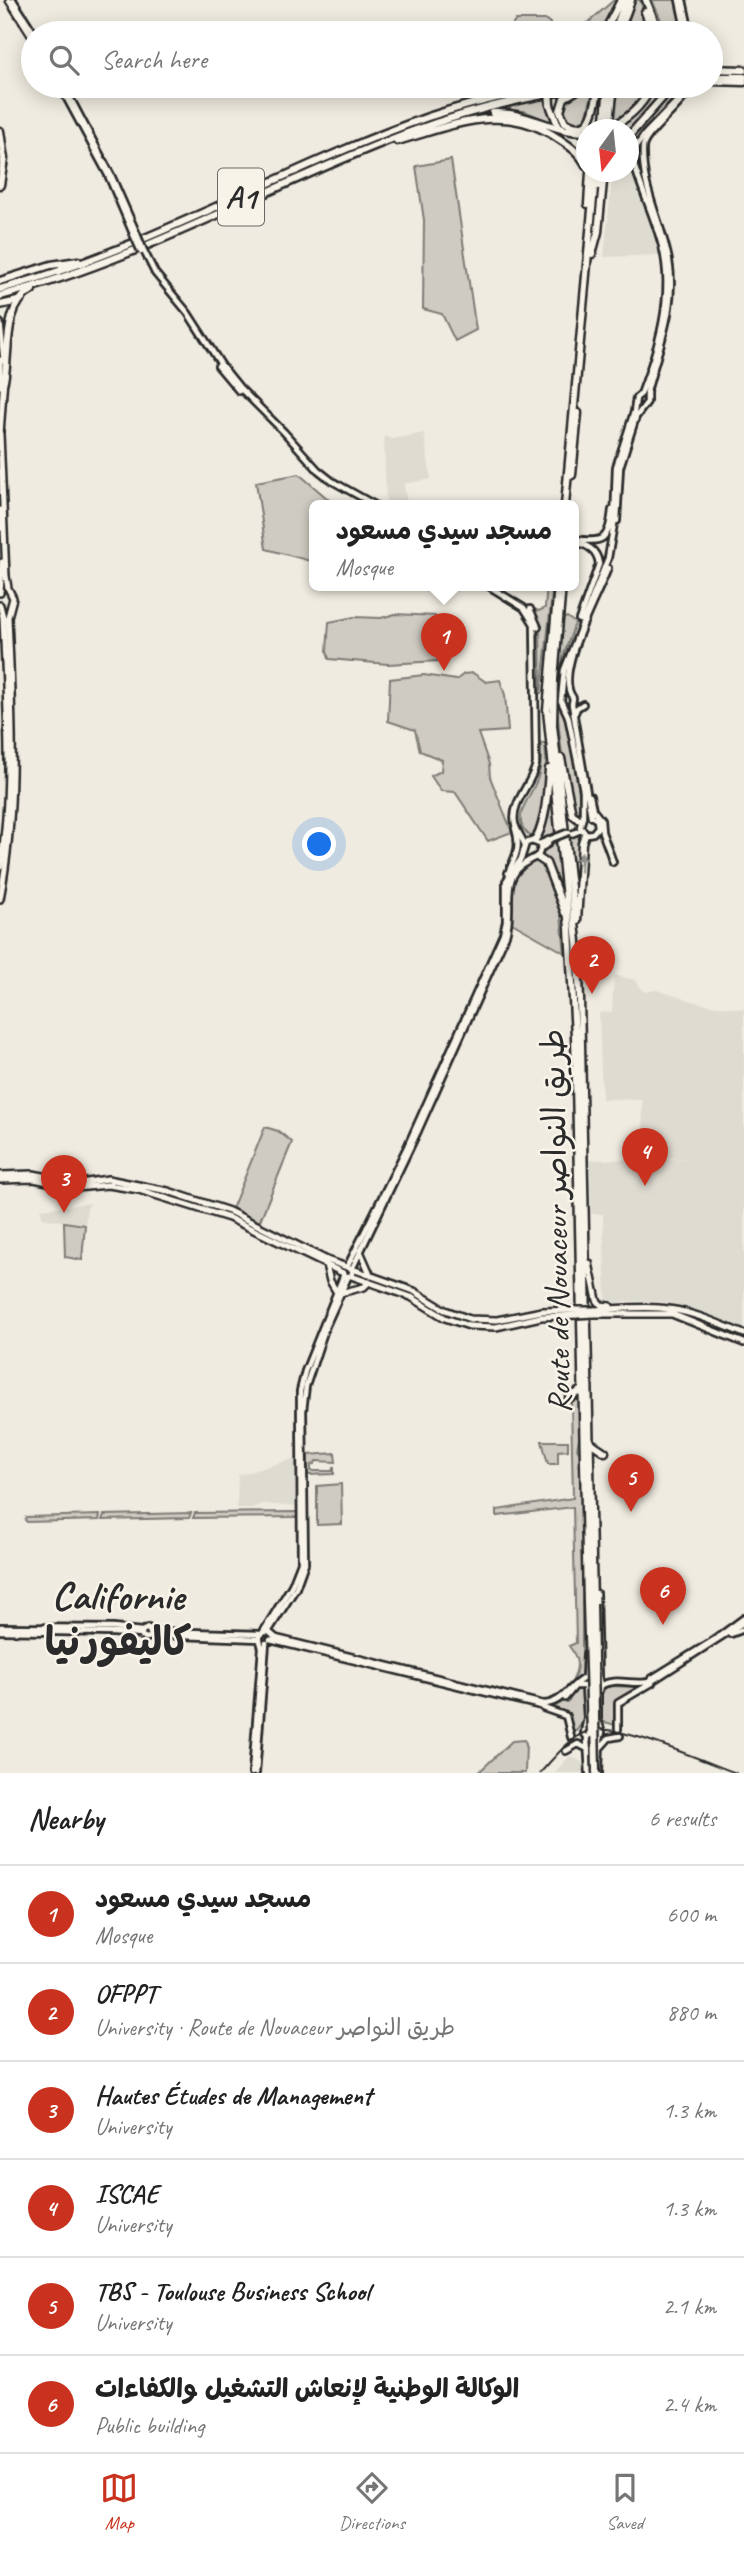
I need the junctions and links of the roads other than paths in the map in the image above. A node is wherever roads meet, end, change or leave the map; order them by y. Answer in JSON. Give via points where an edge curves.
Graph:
{"nodes":[{"id":1,"x":11,"y":0,"type":"edge"},
{"id":2,"x":626,"y":0,"type":"edge"},
{"id":3,"x":644,"y":0,"type":"edge"},
{"id":4,"x":681,"y":0,"type":"edge"},
{"id":5,"x":24,"y":21,"type":"edge"},
{"id":6,"x":611,"y":21,"type":"edge"},
{"id":7,"x":619,"y":21,"type":"edge"},
{"id":8,"x":650,"y":21,"type":"edge"},
{"id":9,"x":654,"y":21,"type":"edge"},
{"id":10,"x":685,"y":21,"type":"edge"},
{"id":11,"x":723,"y":72,"type":"edge"},
{"id":12,"x":744,"y":75,"type":"edge"},
{"id":13,"x":723,"y":78,"type":"edge"},
{"id":14,"x":69,"y":98,"type":"edge"},
{"id":15,"x":492,"y":98,"type":"edge"},
{"id":16,"x":501,"y":98,"type":"edge"},
{"id":17,"x":526,"y":98,"type":"edge"},
{"id":18,"x":550,"y":98,"type":"edge"},
{"id":19,"x":564,"y":98,"type":"edge"},
{"id":20,"x":603,"y":98,"type":"edge"},
{"id":21,"x":606,"y":98,"type":"edge"},
{"id":22,"x":644,"y":98,"type":"edge"},
{"id":23,"x":662,"y":98,"type":"edge"},
{"id":24,"x":680,"y":98,"type":"edge"},
{"id":25,"x":681,"y":98,"type":"edge"},
{"id":26,"x":473,"y":104,"type":"junction"},
{"id":27,"x":605,"y":119,"type":"edge"},
{"id":28,"x":626,"y":119,"type":"edge"},
{"id":29,"x":639,"y":124,"type":"edge"},
{"id":30,"x":558,"y":125,"type":"dead end"},
{"id":31,"x":0,"y":131,"type":"edge"},
{"id":32,"x":576,"y":131,"type":"edge"},
{"id":33,"x":566,"y":136,"type":"dead end"},
{"id":34,"x":397,"y":141,"type":"junction"},
{"id":35,"x":639,"y":143,"type":"edge"},
{"id":36,"x":0,"y":146,"type":"edge"},
{"id":37,"x":368,"y":149,"type":"junction"},
{"id":38,"x":576,"y":150,"type":"edge"},
{"id":39,"x":576,"y":151,"type":"edge"},
{"id":40,"x":643,"y":151,"type":"junction"},
{"id":41,"x":639,"y":152,"type":"edge"},
{"id":42,"x":643,"y":159,"type":"junction"},
{"id":43,"x":639,"y":161,"type":"edge"},
{"id":44,"x":0,"y":171,"type":"edge"},
{"id":45,"x":639,"y":175,"type":"edge"},
{"id":46,"x":590,"y":182,"type":"edge"},
{"id":47,"x":601,"y":182,"type":"edge"},
{"id":48,"x":601,"y":182,"type":"edge"},
{"id":49,"x":602,"y":182,"type":"edge"},
{"id":50,"x":0,"y":185,"type":"edge"},
{"id":51,"x":589,"y":244,"type":"junction"},
{"id":52,"x":142,"y":252,"type":"junction"},
{"id":53,"x":107,"y":254,"type":"junction"},
{"id":54,"x":590,"y":254,"type":"junction"},
{"id":55,"x":68,"y":275,"type":"junction"},
{"id":56,"x":0,"y":280,"type":"edge"},
{"id":57,"x":0,"y":289,"type":"edge"},
{"id":58,"x":0,"y":296,"type":"edge"},
{"id":59,"x":18,"y":301,"type":"junction"},
{"id":60,"x":0,"y":305,"type":"edge"},
{"id":61,"x":0,"y":323,"type":"edge"},
{"id":62,"x":0,"y":360,"type":"edge"},
{"id":63,"x":2,"y":384,"type":"edge"},
{"id":64,"x":644,"y":395,"type":"junction"},
{"id":65,"x":636,"y":402,"type":"junction"},
{"id":66,"x":643,"y":406,"type":"junction"},
{"id":67,"x":360,"y":500,"type":"edge"},
{"id":68,"x":367,"y":500,"type":"edge"},
{"id":69,"x":568,"y":500,"type":"edge"},
{"id":70,"x":615,"y":503,"type":"junction"},
{"id":71,"x":0,"y":510,"type":"edge"},
{"id":72,"x":579,"y":541,"type":"edge"},
{"id":73,"x":579,"y":543,"type":"edge"},
{"id":74,"x":496,"y":591,"type":"edge"},
{"id":75,"x":502,"y":591,"type":"edge"},
{"id":76,"x":558,"y":591,"type":"edge"},
{"id":77,"x":559,"y":591,"type":"edge"},
{"id":78,"x":0,"y":593,"type":"edge"},
{"id":79,"x":10,"y":593,"type":"junction"},
{"id":80,"x":0,"y":605,"type":"edge"},
{"id":81,"x":10,"y":606,"type":"junction"},
{"id":82,"x":564,"y":670,"type":"junction"},
{"id":83,"x":566,"y":695,"type":"junction"},
{"id":84,"x":563,"y":704,"type":"junction"},
{"id":85,"x":572,"y":704,"type":"junction"},
{"id":86,"x":583,"y":704,"type":"dead end"},
{"id":87,"x":574,"y":721,"type":"junction"},
{"id":88,"x":554,"y":730,"type":"junction"},
{"id":89,"x":551,"y":753,"type":"junction"},
{"id":90,"x":587,"y":792,"type":"junction"},
{"id":91,"x":515,"y":814,"type":"junction"},
{"id":92,"x":591,"y":816,"type":"junction"},
{"id":93,"x":582,"y":826,"type":"junction"},
{"id":94,"x":536,"y":843,"type":"junction"},
{"id":95,"x":524,"y":848,"type":"junction"},
{"id":96,"x":534,"y":858,"type":"junction"},
{"id":97,"x":613,"y":862,"type":"dead end"},
{"id":98,"x":0,"y":867,"type":"edge"},
{"id":99,"x":508,"y":876,"type":"junction"},
{"id":100,"x":0,"y":899,"type":"edge"},
{"id":101,"x":569,"y":928,"type":"junction"},
{"id":102,"x":577,"y":941,"type":"junction"},
{"id":103,"x":583,"y":1104,"type":"junction"},
{"id":104,"x":0,"y":1175,"type":"edge"},
{"id":105,"x":0,"y":1180,"type":"edge"},
{"id":106,"x":360,"y":1251,"type":"junction"},
{"id":107,"x":589,"y":1264,"type":"junction"},
{"id":108,"x":326,"y":1265,"type":"junction"},
{"id":109,"x":348,"y":1272,"type":"junction"},
{"id":110,"x":370,"y":1279,"type":"junction"},
{"id":111,"x":338,"y":1292,"type":"junction"},
{"id":112,"x":586,"y":1302,"type":"junction"},
{"id":113,"x":620,"y":1308,"type":"junction"},
{"id":114,"x":593,"y":1312,"type":"junction"},
{"id":115,"x":744,"y":1334,"type":"edge"},
{"id":116,"x":744,"y":1343,"type":"edge"},
{"id":117,"x":583,"y":1390,"type":"junction"},
{"id":118,"x":583,"y":1402,"type":"junction"},
{"id":119,"x":590,"y":1442,"type":"junction"},
{"id":120,"x":590,"y":1451,"type":"junction"},
{"id":121,"x":589,"y":1558,"type":"junction"},
{"id":122,"x":744,"y":1622,"type":"edge"},
{"id":123,"x":0,"y":1629,"type":"edge"},
{"id":124,"x":744,"y":1629,"type":"edge"},
{"id":125,"x":142,"y":1633,"type":"junction"},
{"id":126,"x":151,"y":1633,"type":"junction"},
{"id":127,"x":730,"y":1633,"type":"junction"},
{"id":128,"x":265,"y":1637,"type":"junction"},
{"id":129,"x":599,"y":1677,"type":"junction"},
{"id":130,"x":584,"y":1678,"type":"junction"},
{"id":131,"x":658,"y":1678,"type":"junction"},
{"id":132,"x":585,"y":1687,"type":"junction"},
{"id":133,"x":599,"y":1687,"type":"junction"},
{"id":134,"x":538,"y":1706,"type":"junction"},
{"id":135,"x":599,"y":1724,"type":"junction"},
{"id":136,"x":585,"y":1726,"type":"junction"},
{"id":137,"x":618,"y":1729,"type":"dead end"},
{"id":138,"x":620,"y":1736,"type":"dead end"},
{"id":139,"x":571,"y":1737,"type":"dead end"},
{"id":140,"x":586,"y":1737,"type":"junction"},
{"id":141,"x":600,"y":1737,"type":"junction"},
{"id":142,"x":588,"y":1749,"type":"junction"},
{"id":143,"x":566,"y":1751,"type":"dead end"},
{"id":144,"x":600,"y":1751,"type":"junction"},
{"id":145,"x":254,"y":1773,"type":"edge"},
{"id":146,"x":594,"y":1773,"type":"edge"}],
"edges":[{"from":1,"to":5,"type":"main road"},
{"from":2,"to":6,"type":"highway"},
{"from":2,"to":7,"type":"highway"},
{"from":3,"to":8,"type":"highway"},
{"from":3,"to":9,"type":"highway"},
{"from":4,"to":10,"type":"main road"},
{"from":11,"to":12,"type":"highway"},
{"from":12,"to":13,"type":"highway"},
{"from":14,"to":52,"type":"main road","bridge":true,"via":[[111,175]]},
{"from":15,"to":26,"type":"highway"},
{"from":16,"to":26,"type":"highway","number":"A1"},
{"from":17,"to":37,"type":"highway","number":"A1","via":[[472,111]]},
{"from":18,"to":30,"type":"highway","bridge":true},
{"from":19,"to":20,"type":"highway","via":[[560,105],[562,118],[569,125],[582,126]]},
{"from":21,"to":27,"type":"highway"},
{"from":22,"to":28,"type":"highway","bridge":true},
{"from":23,"to":29,"type":"highway"},
{"from":24,"to":35,"type":"main road"},
{"from":25,"to":40,"type":"main road","via":[[648,136]]},
{"from":26,"to":53,"type":"highway","number":"A1","via":[[368,141]]},
{"from":31,"to":50,"type":"highway","via":[[4,159]]},
{"from":32,"to":34,"type":"highway","via":[[519,114],[498,113],[449,122]]},
{"from":33,"to":38,"type":"highway"},
{"from":34,"to":37,"type":"highway"},
{"from":34,"to":39,"type":"highway","via":[[476,119],[506,117],[548,131]]},
{"from":36,"to":44,"type":"highway"},
{"from":37,"to":55,"type":"highway","number":"A1"},
{"from":40,"to":41,"type":"main road"},
{"from":40,"to":42,"type":"main road"},
{"from":42,"to":43,"type":"main road"},
{"from":42,"to":64,"type":"main road","via":[[671,281],[665,331]]},
{"from":45,"to":64,"type":"main road","via":[[666,274],[660,338]]},
{"from":46,"to":51,"type":"highway"},
{"from":47,"to":51,"type":"highway"},
{"from":48,"to":54,"type":"highway"},
{"from":49,"to":54,"type":"highway","via":[[598,232]]},
{"from":51,"to":54,"type":"highway"},
{"from":52,"to":67,"type":"main road","via":[[154,276],[190,319],[235,387],[315,471]]},
{"from":52,"to":68,"type":"main road","via":[[239,387],[323,474]]},
{"from":53,"to":56,"type":"highway"},
{"from":53,"to":57,"type":"highway","number":"A1"},
{"from":54,"to":69,"type":"highway"},
{"from":55,"to":58,"type":"highway","number":"A1"},
{"from":55,"to":59,"type":"highway"},
{"from":59,"to":60,"type":"highway"},
{"from":59,"to":63,"type":"highway"},
{"from":61,"to":63,"type":"main road"},
{"from":62,"to":63,"type":"main road"},
{"from":63,"to":79,"type":"main road","via":[[1,453]]},
{"from":64,"to":65,"type":"main road"},
{"from":64,"to":66,"type":"main road","via":[[647,402]]},
{"from":65,"to":66,"type":"main road"},
{"from":65,"to":70,"type":"main road","via":[[617,462]]},
{"from":66,"to":83,"type":"main road","via":[[622,460],[614,543],[572,655]]},
{"from":70,"to":72,"type":"main road","via":[[606,537]]},
{"from":70,"to":82,"type":"main road","via":[[608,558]]},
{"from":71,"to":78,"type":"main road"},
{"from":73,"to":82,"type":"main road","via":[[593,550],[599,564]]},
{"from":74,"to":91,"type":"main road","via":[[527,611],[535,628],[536,764]]},
{"from":75,"to":94,"type":"main road","via":[[530,609],[537,624],[538,764],[517,816],[520,829]]},
{"from":76,"to":89,"type":"highway","name":"Route de Nouaceur طريق النواصر","via":[[548,684]]},
{"from":77,"to":88,"type":"highway","name":"Route de Nouaceur طريق النواصر"},
{"from":78,"to":79,"type":"main road"},
{"from":79,"to":81,"type":"main road"},
{"from":80,"to":81,"type":"main road"},
{"from":80,"to":98,"type":"main road","via":[[8,762]]},
{"from":81,"to":100,"type":"main road","via":[[13,788]]},
{"from":82,"to":83,"type":"main road"},
{"from":83,"to":84,"type":"main road"},
{"from":83,"to":85,"type":"main road","via":[[573,698]]},
{"from":84,"to":85,"type":"main road"},
{"from":84,"to":93,"type":"main road","via":[[583,790]]},
{"from":85,"to":87,"type":"main road"},
{"from":86,"to":87,"type":"main road","via":[[576,709]]},
{"from":87,"to":90,"type":"main road"},
{"from":88,"to":93,"type":"highway","via":[[572,814]]},
{"from":88,"to":102,"type":"highway","name":"Route de Nouaceur طريق النواصر"},
{"from":89,"to":94,"type":"highway"},
{"from":89,"to":101,"type":"highway","name":"Route de Nouaceur طريق النواصر"},
{"from":90,"to":92,"type":"main road"},
{"from":90,"to":97,"type":"main road"},
{"from":91,"to":95,"type":"main road"},
{"from":91,"to":99,"type":"main road","via":[[518,846]]},
{"from":92,"to":93,"type":"main road"},
{"from":92,"to":93,"type":"main road","via":[[598,827],[593,833]]},
{"from":93,"to":94,"type":"main road","bridge":true,"via":[[552,841]]},
{"from":102,"to":93,"type":"highway","one_way":true},
{"from":94,"to":95,"type":"main road"},
{"from":94,"to":96,"type":"main road"},
{"from":95,"to":96,"type":"main road","via":[[526,855]]},
{"from":95,"to":99,"type":"main road"},
{"from":96,"to":101,"type":"highway","via":[[546,863]]},
{"from":96,"to":106,"type":"main road","via":[[512,876],[506,935]]},
{"from":99,"to":109,"type":"main road","via":[[503,934]]},
{"from":101,"to":117,"type":"highway","name":"Route de Nouaceur طريق النواصر"},
{"from":102,"to":103,"type":"highway","name":"Route de Nouaceur طريق النواصر"},
{"from":103,"to":107,"type":"highway"},
{"from":103,"to":112,"type":"highway","name":"Route de Nouaceur طريق النواصر"},
{"from":104,"to":109,"type":"main road","via":[[33,1174],[80,1183],[108,1180],[156,1188],[229,1210]]},
{"from":105,"to":108,"type":"main road","via":[[139,1190],[229,1218]]},
{"from":106,"to":109,"type":"main road"},
{"from":106,"to":110,"type":"main road"},
{"from":107,"to":112,"type":"highway"},
{"from":107,"to":113,"type":"main road","via":[[598,1302]]},
{"from":108,"to":109,"type":"main road"},
{"from":108,"to":111,"type":"main road"},
{"from":109,"to":110,"type":"main road"},
{"from":109,"to":111,"type":"main road"},
{"from":110,"to":111,"type":"main road","via":[[364,1287]]},
{"from":110,"to":114,"type":"main road","bridge":true,"via":[[414,1291],[470,1319],[497,1320],[531,1312]]},
{"from":111,"to":128,"type":"main road","via":[[305,1371],[300,1396],[301,1562]]},
{"from":112,"to":119,"type":"highway","name":"Route de Nouaceur طريق النواصر"},
{"from":113,"to":114,"type":"main road"},
{"from":113,"to":115,"type":"main road","via":[[670,1309]]},
{"from":114,"to":116,"type":"main road","via":[[671,1314]]},
{"from":117,"to":118,"type":"highway","name":"Route de Nouaceur طريق النواصر"},
{"from":117,"to":118,"type":"highway","via":[[569,1399]]},
{"from":118,"to":121,"type":"highway","name":"Route de Nouaceur طريق النواصر"},
{"from":119,"to":120,"type":"highway","name":"Route de Nouaceur طريق النواصر"},
{"from":119,"to":120,"type":"highway","via":[[605,1453]]},
{"from":120,"to":121,"type":"highway","name":"Route de Nouaceur طريق النواصر"},
{"from":121,"to":129,"type":"main road"},
{"from":121,"to":130,"type":"main road","via":[[584,1588]]},
{"from":121,"to":146,"type":"highway","name":"Route de Nouaceur طريق النواصر","bridge":true},
{"from":122,"to":127,"type":"main road"},
{"from":122,"to":129,"type":"main road","via":[[651,1679]]},
{"from":123,"to":125,"type":"main road"},
{"from":124,"to":127,"type":"main road"},
{"from":125,"to":126,"type":"main road","via":[[147,1638]]},
{"from":125,"to":126,"type":"main road","via":[[145,1628]]},
{"from":126,"to":128,"type":"main road"},
{"from":127,"to":131,"type":"main road"},
{"from":128,"to":130,"type":"main road","via":[[543,1704],[558,1701]]},
{"from":128,"to":134,"type":"main road"},
{"from":128,"to":145,"type":"main road"},
{"from":129,"to":130,"type":"main road","via":[[591,1674]]},
{"from":129,"to":133,"type":"main road"},
{"from":130,"to":132,"type":"main road"},
{"from":131,"to":133,"type":"main road","via":[[643,1684],[613,1682]]},
{"from":131,"to":137,"type":"main road","via":[[618,1703]]},
{"from":132,"to":133,"type":"main road","via":[[593,1691]]},
{"from":132,"to":134,"type":"main road","via":[[575,1686],[556,1704]]},
{"from":132,"to":136,"type":"main road"},
{"from":133,"to":135,"type":"main road"},
{"from":134,"to":139,"type":"main road","via":[[566,1716]]},
{"from":135,"to":136,"type":"main road"},
{"from":135,"to":141,"type":"main road"},
{"from":136,"to":140,"type":"main road"},
{"from":138,"to":144,"type":"main road","via":[[607,1739]]},
{"from":140,"to":141,"type":"main road"},
{"from":140,"to":142,"type":"main road"},
{"from":141,"to":144,"type":"main road"},
{"from":142,"to":143,"type":"main road","via":[[579,1744]]},
{"from":142,"to":146,"type":"main road"},
{"from":144,"to":146,"type":"main road"}]}
